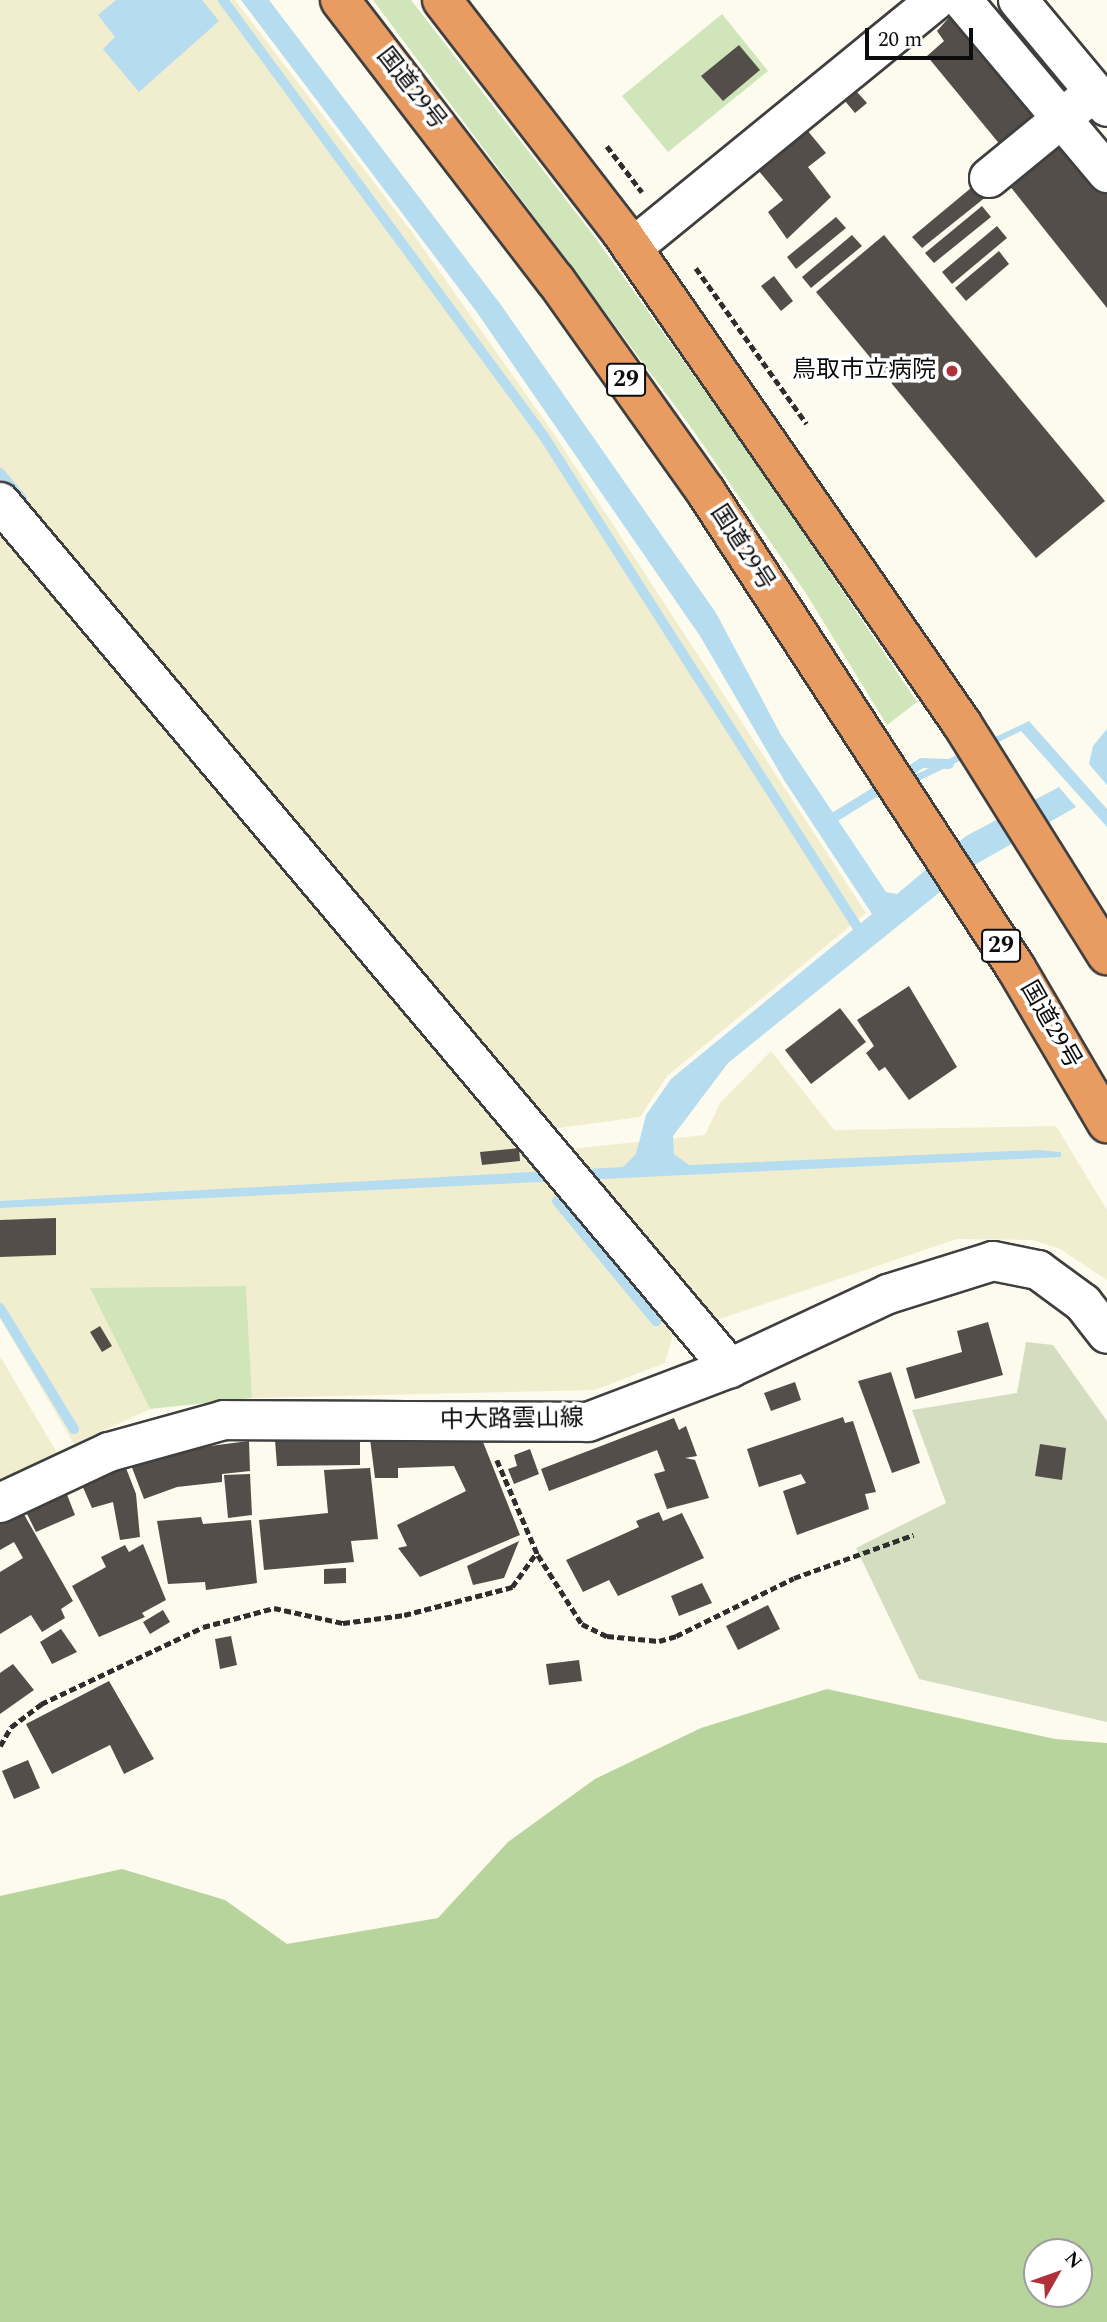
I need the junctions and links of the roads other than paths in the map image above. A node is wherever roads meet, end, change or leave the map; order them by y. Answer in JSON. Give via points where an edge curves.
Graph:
{"nodes":[{"id":1,"x":340,"y":0,"type":"edge"},
{"id":2,"x":442,"y":0,"type":"edge"},
{"id":3,"x":936,"y":0,"type":"edge"},
{"id":4,"x":962,"y":0,"type":"edge"},
{"id":5,"x":1017,"y":0,"type":"edge"},
{"id":6,"x":1101,"y":99,"type":"edge"},
{"id":7,"x":1062,"y":118,"type":"junction"},
{"id":8,"x":1107,"y":173,"type":"edge"},
{"id":9,"x":989,"y":178,"type":"dead end"},
{"id":10,"x":632,"y":248,"type":"junction"},
{"id":11,"x":0,"y":502,"type":"edge"},
{"id":12,"x":1107,"y":955,"type":"edge"},
{"id":13,"x":1106,"y":1121,"type":"edge"},
{"id":14,"x":1107,"y":1334,"type":"edge"},
{"id":15,"x":730,"y":1368,"type":"junction"},
{"id":16,"x":0,"y":1503,"type":"edge"}],
"edges":[{"from":1,"to":13,"type":"highway","name":"国道29号","number":"29","via":[[556,281],[698,480],[1016,968]]},
{"from":2,"to":10,"type":"highway"},
{"from":3,"to":10,"type":"street"},
{"from":4,"to":7,"type":"street"},
{"from":5,"to":6,"type":"street"},
{"from":6,"to":7,"type":"street"},
{"from":7,"to":8,"type":"street"},
{"from":7,"to":9,"type":"street"},
{"from":10,"to":12,"type":"highway","via":[[962,724]]},
{"from":11,"to":15,"type":"street"},
{"from":14,"to":15,"type":"street","name":"中大路雲山線","via":[[1083,1303],[1038,1270],[993,1261],[888,1294]]},
{"from":15,"to":16,"type":"street","name":"中大路雲山線","via":[[588,1422],[224,1420],[108,1452]]}]}
